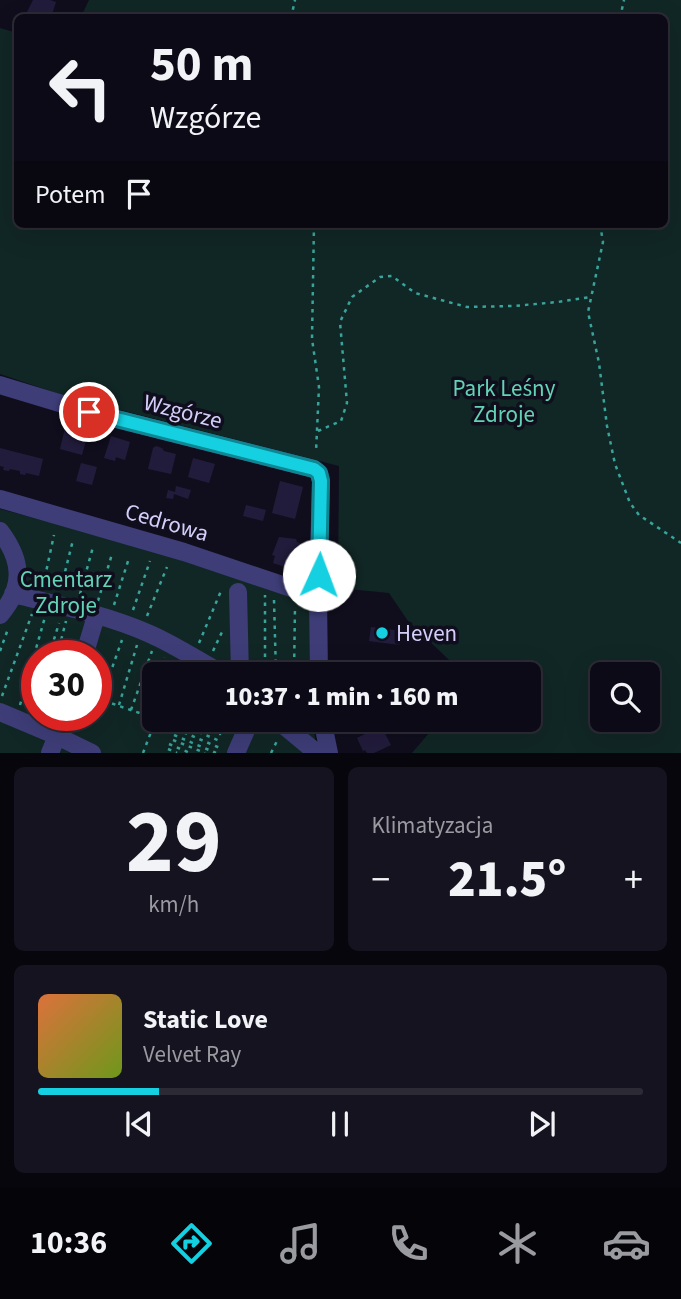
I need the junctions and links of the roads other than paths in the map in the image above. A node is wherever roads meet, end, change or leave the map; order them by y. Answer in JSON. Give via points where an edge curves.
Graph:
{"nodes":[{"id":1,"x":0,"y":386,"type":"edge"},
{"id":2,"x":0,"y":499,"type":"edge"},
{"id":3,"x":0,"y":531,"type":"edge"},
{"id":4,"x":230,"y":588,"type":"road end"},
{"id":5,"x":13,"y":594,"type":"junction"},
{"id":6,"x":318,"y":597,"type":"junction"},
{"id":7,"x":0,"y":615,"type":"edge"},
{"id":8,"x":100,"y":617,"type":"junction"},
{"id":9,"x":91,"y":640,"type":"edge"},
{"id":10,"x":202,"y":662,"type":"edge"},
{"id":11,"x":239,"y":662,"type":"edge"},
{"id":12,"x":319,"y":662,"type":"edge"},
{"id":13,"x":8,"y":715,"type":"edge"},
{"id":14,"x":59,"y":731,"type":"edge"},
{"id":15,"x":243,"y":732,"type":"edge"},
{"id":16,"x":299,"y":732,"type":"edge"},
{"id":17,"x":325,"y":732,"type":"edge"},
{"id":18,"x":57,"y":736,"type":"junction"},
{"id":19,"x":232,"y":750,"type":"edge"},
{"id":20,"x":50,"y":753,"type":"edge"},
{"id":21,"x":92,"y":753,"type":"edge"},
{"id":22,"x":317,"y":753,"type":"edge"},
{"id":23,"x":329,"y":753,"type":"edge"}],
"edges":[{"from":1,"to":6,"type":"street","name":"Wzgórze","via":[[314,469],[321,481]]},
{"from":2,"to":6,"type":"street","name":"Cedrowa","via":[[184,552]]},
{"from":3,"to":5,"type":"street","via":[[17,561]]},
{"from":4,"to":11,"type":"street"},
{"from":5,"to":7,"type":"street"},
{"from":5,"to":8,"type":"street"},
{"from":6,"to":12,"type":"street"},
{"from":8,"to":9,"type":"street"},
{"from":8,"to":10,"type":"street","via":[[127,625]]},
{"from":13,"to":18,"type":"street"},
{"from":14,"to":18,"type":"street"},
{"from":15,"to":19,"type":"street"},
{"from":16,"to":22,"type":"street"},
{"from":17,"to":23,"type":"street"},
{"from":18,"to":20,"type":"street"},
{"from":18,"to":21,"type":"street"}]}
